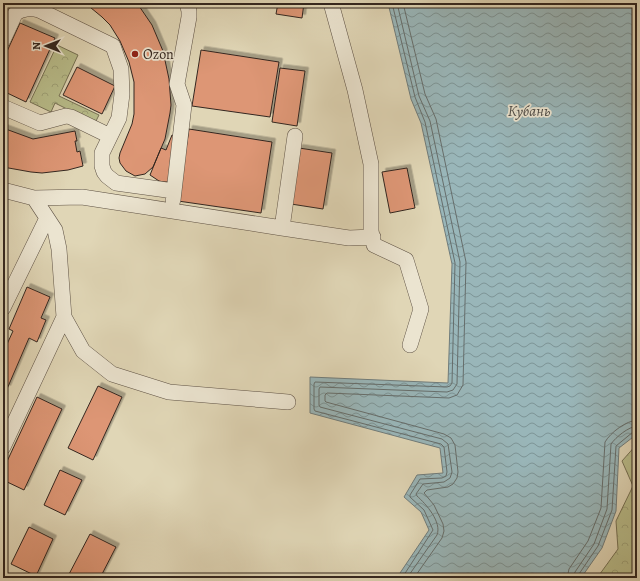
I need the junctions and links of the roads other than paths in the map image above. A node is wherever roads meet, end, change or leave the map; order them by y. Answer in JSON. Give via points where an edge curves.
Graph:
{"nodes":[{"id":1,"x":187,"y":3,"type":"edge"},
{"id":2,"x":331,"y":3,"type":"edge"},
{"id":3,"x":3,"y":40,"type":"edge"},
{"id":4,"x":3,"y":107,"type":"edge"},
{"id":5,"x":110,"y":136,"type":"junction"},
{"id":6,"x":296,"y":136,"type":"dead end"},
{"id":7,"x":3,"y":190,"type":"edge"},
{"id":8,"x":174,"y":191,"type":"junction"},
{"id":9,"x":34,"y":198,"type":"junction"},
{"id":10,"x":171,"y":211,"type":"junction"},
{"id":11,"x":47,"y":218,"type":"junction"},
{"id":12,"x":282,"y":228,"type":"junction"},
{"id":13,"x":373,"y":237,"type":"junction"},
{"id":14,"x":3,"y":308,"type":"edge"},
{"id":15,"x":64,"y":317,"type":"junction"},
{"id":16,"x":410,"y":345,"type":"dead end"},
{"id":17,"x":288,"y":402,"type":"dead end"},
{"id":18,"x":3,"y":447,"type":"edge"}],
"edges":[{"from":1,"to":8,"type":"lane","via":[[189,17],[177,84],[184,105]]},
{"from":2,"to":13,"type":"lane","via":[[355,90],[371,164]]},
{"from":3,"to":5,"type":"lane","via":[[18,11],[32,9],[113,46],[120,69],[122,94],[119,118]]},
{"from":4,"to":5,"type":"lane","via":[[40,123],[60,117],[71,117]]},
{"from":5,"to":8,"type":"lane","via":[[101,159],[104,172],[111,180],[116,183]]},
{"from":6,"to":12,"type":"lane"},
{"from":7,"to":9,"type":"lane"},
{"from":8,"to":10,"type":"lane"},
{"from":9,"to":10,"type":"lane","via":[[109,196]]},
{"from":9,"to":11,"type":"lane"},
{"from":10,"to":12,"type":"lane"},
{"from":11,"to":14,"type":"lane"},
{"from":11,"to":15,"type":"lane","via":[[55,230],[59,249]]},
{"from":12,"to":13,"type":"lane","via":[[349,238]]},
{"from":13,"to":16,"type":"lane","via":[[374,244],[406,260],[421,309]]},
{"from":15,"to":17,"type":"lane","via":[[83,351],[112,374],[169,392]]},
{"from":15,"to":18,"type":"lane"}]}
